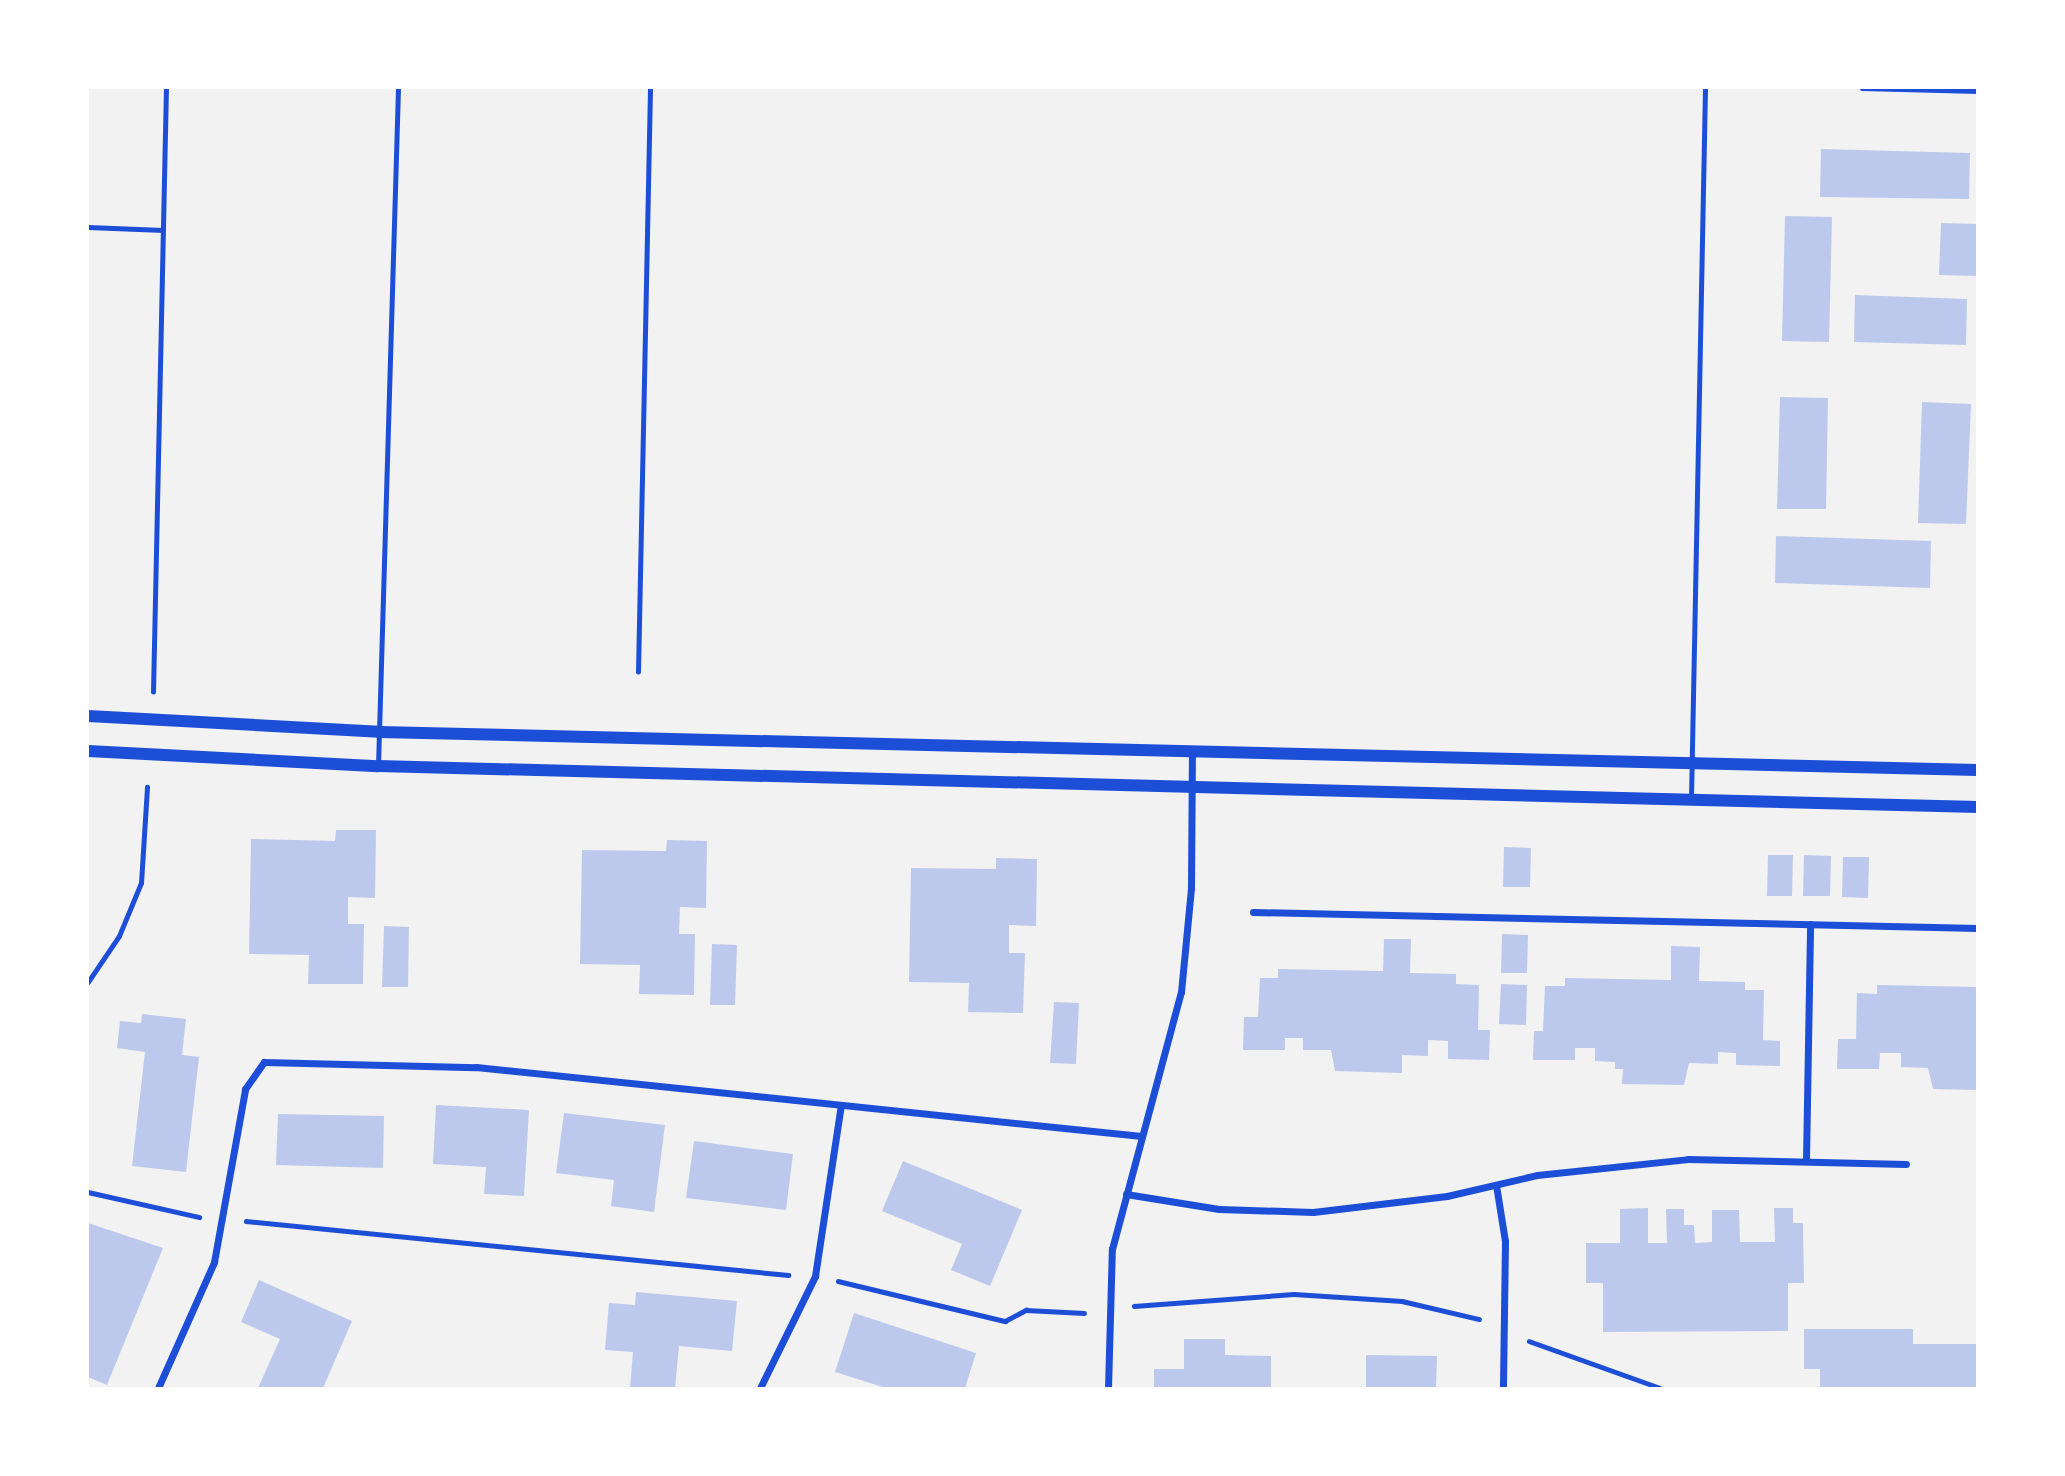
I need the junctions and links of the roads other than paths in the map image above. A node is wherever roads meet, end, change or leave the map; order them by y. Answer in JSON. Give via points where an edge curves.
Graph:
{"nodes":[{"id":1,"x":398,"y":88,"type":"edge"},
{"id":2,"x":1705,"y":88,"type":"edge"},
{"id":3,"x":88,"y":716,"type":"edge"},
{"id":4,"x":379,"y":732,"type":"junction"},
{"id":5,"x":88,"y":751,"type":"edge"},
{"id":6,"x":1192,"y":752,"type":"junction"},
{"id":7,"x":1691,"y":764,"type":"junction"},
{"id":8,"x":378,"y":766,"type":"junction"},
{"id":9,"x":1978,"y":771,"type":"edge"},
{"id":10,"x":1192,"y":786,"type":"junction"},
{"id":11,"x":1691,"y":798,"type":"junction"},
{"id":12,"x":1978,"y":807,"type":"edge"},
{"id":13,"x":1253,"y":912,"type":"dead end"},
{"id":14,"x":1810,"y":924,"type":"junction"},
{"id":15,"x":1978,"y":928,"type":"edge"},
{"id":16,"x":842,"y":1105,"type":"junction"},
{"id":17,"x":1140,"y":1136,"type":"junction"},
{"id":18,"x":1806,"y":1160,"type":"junction"},
{"id":19,"x":1906,"y":1164,"type":"dead end"},
{"id":20,"x":1496,"y":1185,"type":"junction"},
{"id":21,"x":1126,"y":1194,"type":"junction"},
{"id":22,"x":158,"y":1388,"type":"edge"},
{"id":23,"x":760,"y":1388,"type":"edge"},
{"id":24,"x":1108,"y":1388,"type":"edge"},
{"id":25,"x":1503,"y":1388,"type":"edge"}],
"edges":[{"from":1,"to":4,"type":"lane"},
{"from":2,"to":7,"type":"lane"},
{"from":3,"to":4,"type":"street"},
{"from":4,"to":6,"type":"street"},
{"from":4,"to":8,"type":"lane"},
{"from":5,"to":8,"type":"street"},
{"from":6,"to":7,"type":"street"},
{"from":6,"to":10,"type":"street"},
{"from":7,"to":9,"type":"street"},
{"from":7,"to":11,"type":"lane"},
{"from":8,"to":10,"type":"street"},
{"from":10,"to":11,"type":"street"},
{"from":10,"to":17,"type":"street","via":[[1181,992]]},
{"from":11,"to":12,"type":"street"},
{"from":13,"to":14,"type":"street"},
{"from":14,"to":15,"type":"street"},
{"from":14,"to":18,"type":"street"},
{"from":16,"to":17,"type":"street"},
{"from":16,"to":22,"type":"street","via":[[476,1067],[264,1062],[245,1089],[225,1219],[189,1327]]},
{"from":16,"to":23,"type":"street","via":[[815,1276]]},
{"from":17,"to":21,"type":"street"},
{"from":18,"to":19,"type":"street"},
{"from":18,"to":20,"type":"street","via":[[1688,1159]]},
{"from":20,"to":21,"type":"street","via":[[1312,1212],[1219,1209]]},
{"from":20,"to":25,"type":"street","via":[[1505,1241]]},
{"from":21,"to":24,"type":"street","via":[[1112,1249]]}]}
